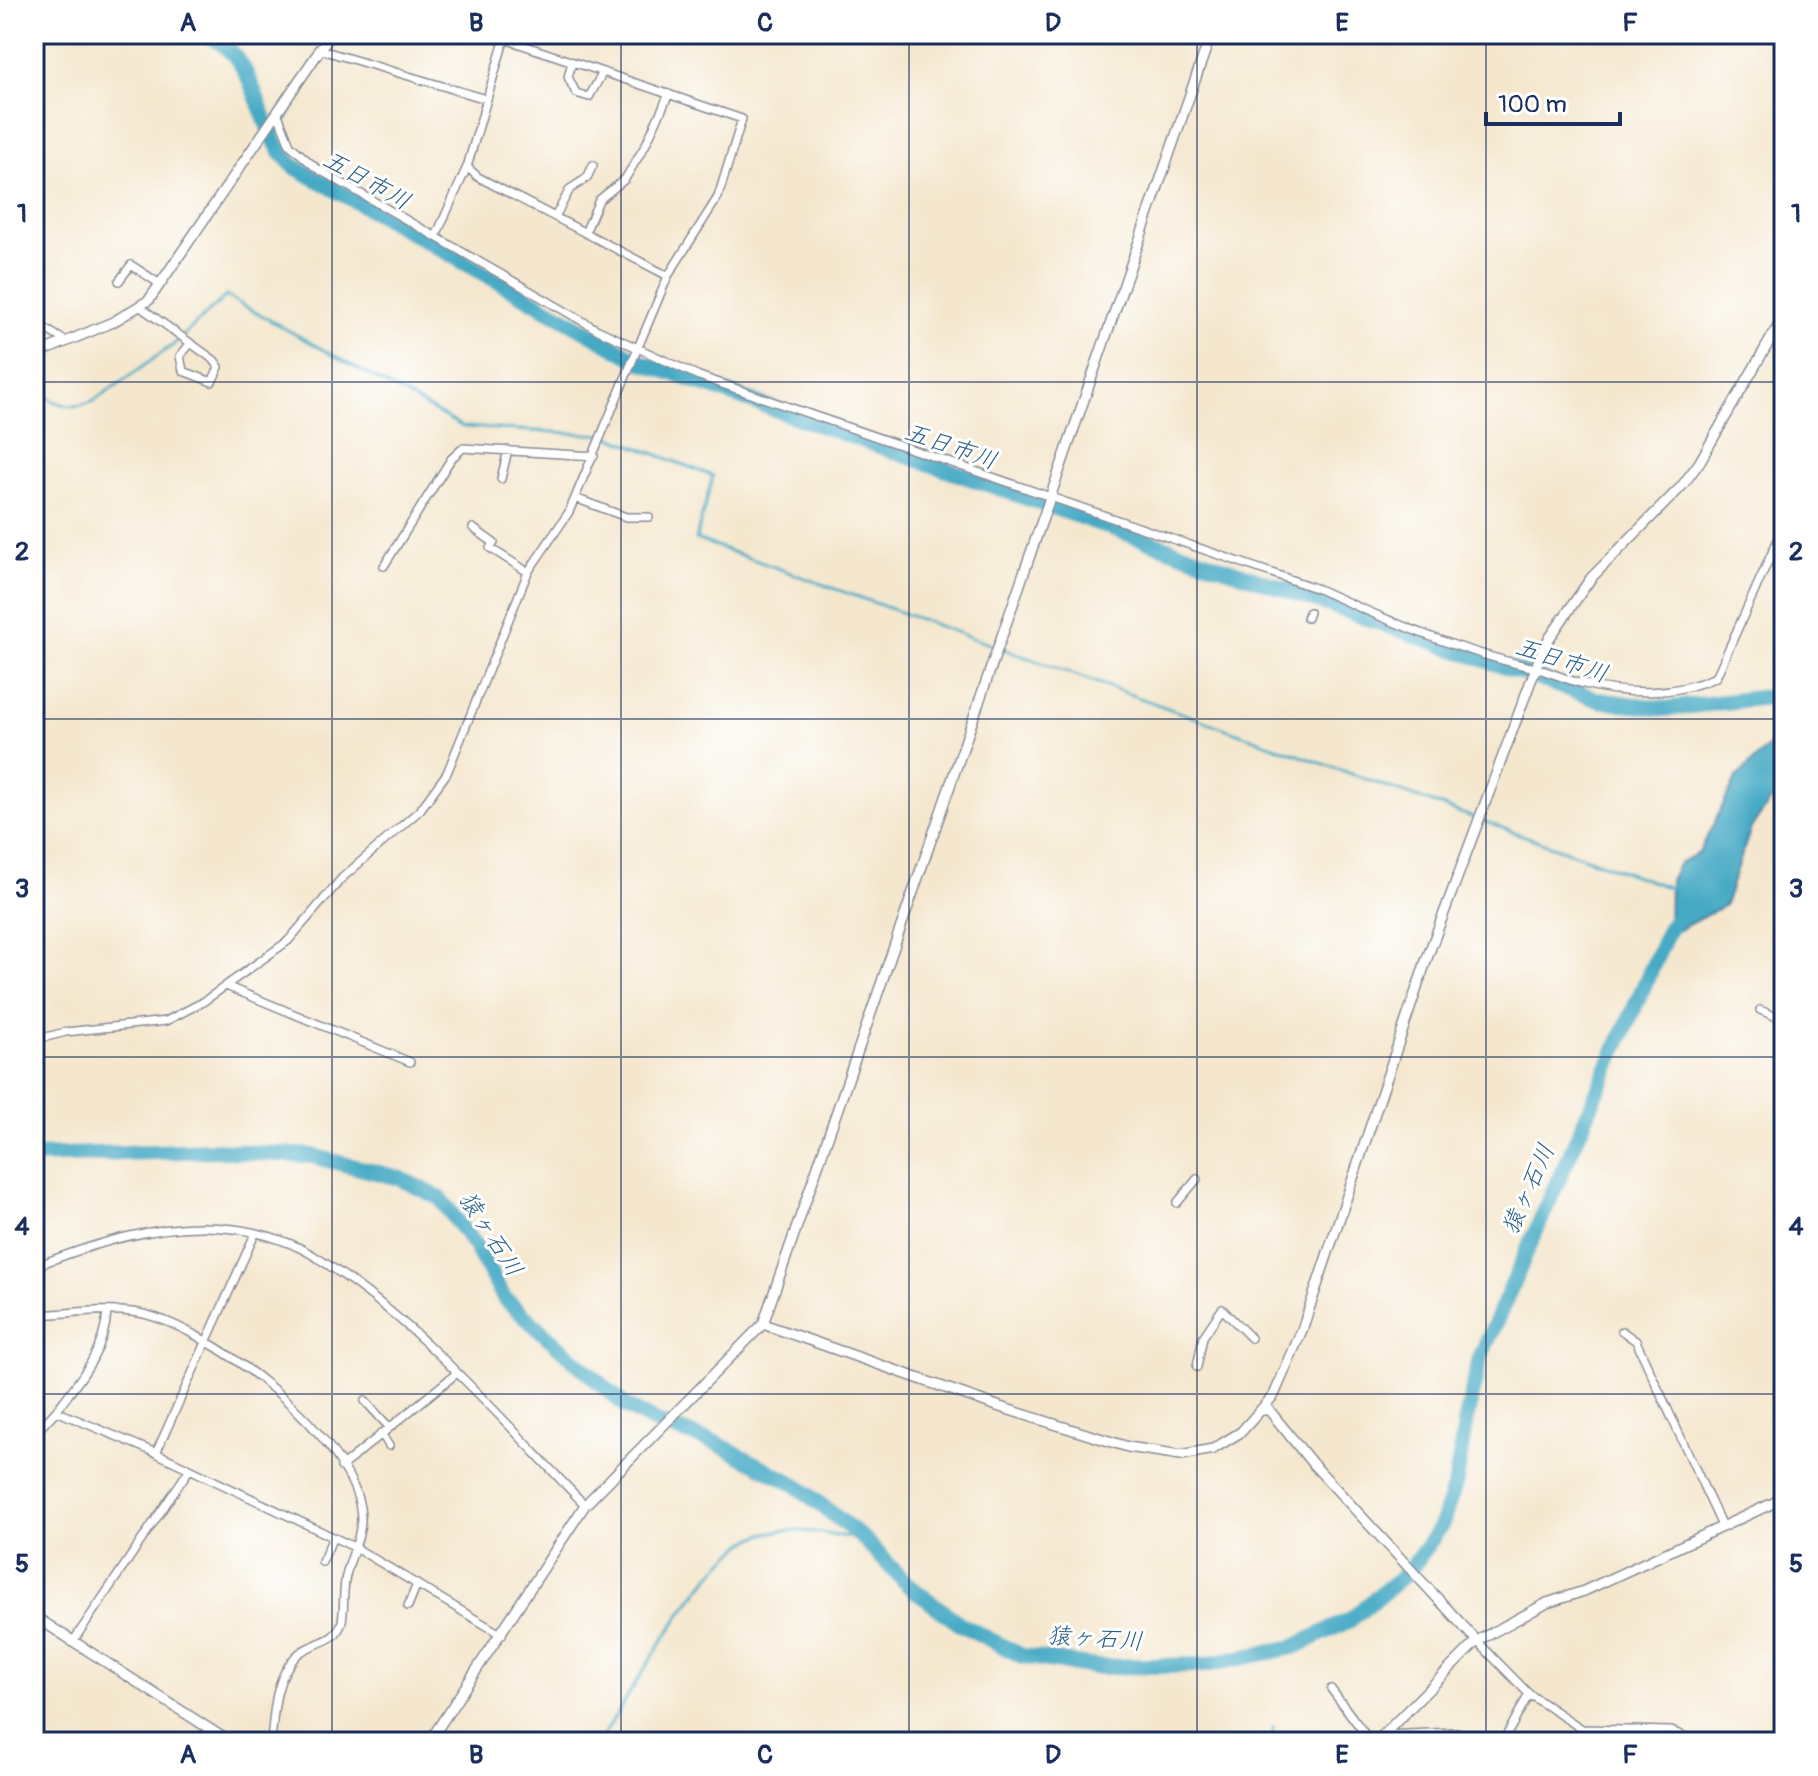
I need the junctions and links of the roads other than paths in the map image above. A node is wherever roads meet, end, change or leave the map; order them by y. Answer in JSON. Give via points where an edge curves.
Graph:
{"nodes":[{"id":1,"x":331,"y":34,"type":"edge"},
{"id":2,"x":1211,"y":34,"type":"edge"},
{"id":3,"x":505,"y":36,"type":"edge"},
{"id":4,"x":318,"y":49,"type":"junction"},
{"id":5,"x":572,"y":62,"type":"junction"},
{"id":6,"x":603,"y":72,"type":"junction"},
{"id":7,"x":669,"y":94,"type":"junction"},
{"id":8,"x":486,"y":99,"type":"junction"},
{"id":9,"x":275,"y":114,"type":"junction"},
{"id":10,"x":593,"y":165,"type":"dead end"},
{"id":11,"x":467,"y":167,"type":"junction"},
{"id":12,"x":555,"y":217,"type":"junction"},
{"id":13,"x":585,"y":233,"type":"junction"},
{"id":14,"x":436,"y":236,"type":"junction"},
{"id":15,"x":668,"y":276,"type":"junction"},
{"id":16,"x":119,"y":281,"type":"dead end"},
{"id":17,"x":160,"y":284,"type":"junction"},
{"id":18,"x":139,"y":306,"type":"junction"},
{"id":19,"x":1784,"y":316,"type":"edge"},
{"id":20,"x":34,"y":322,"type":"edge"},
{"id":21,"x":67,"y":342,"type":"junction"},
{"id":22,"x":190,"y":344,"type":"junction"},
{"id":23,"x":639,"y":350,"type":"junction"},
{"id":24,"x":34,"y":355,"type":"edge"},
{"id":25,"x":508,"y":450,"type":"junction"},
{"id":26,"x":594,"y":456,"type":"junction"},
{"id":27,"x":501,"y":479,"type":"dead end"},
{"id":28,"x":1051,"y":497,"type":"junction"},
{"id":29,"x":575,"y":498,"type":"junction"},
{"id":30,"x":649,"y":517,"type":"dead end"},
{"id":31,"x":1784,"y":526,"type":"edge"},
{"id":32,"x":473,"y":528,"type":"dead end"},
{"id":33,"x":384,"y":566,"type":"dead end"},
{"id":34,"x":528,"y":572,"type":"junction"},
{"id":35,"x":1532,"y":670,"type":"junction"},
{"id":36,"x":226,"y":986,"type":"junction"},
{"id":37,"x":1760,"y":1010,"type":"dead end"},
{"id":38,"x":1784,"y":1020,"type":"edge"},
{"id":39,"x":34,"y":1040,"type":"edge"},
{"id":40,"x":410,"y":1062,"type":"dead end"},
{"id":41,"x":1197,"y":1179,"type":"dead end"},
{"id":42,"x":1177,"y":1203,"type":"dead end"},
{"id":43,"x":255,"y":1234,"type":"junction"},
{"id":44,"x":34,"y":1267,"type":"edge"},
{"id":45,"x":107,"y":1312,"type":"junction"},
{"id":46,"x":34,"y":1315,"type":"edge"},
{"id":47,"x":763,"y":1324,"type":"junction"},
{"id":48,"x":1622,"y":1331,"type":"dead end"},
{"id":49,"x":1251,"y":1338,"type":"dead end"},
{"id":50,"x":206,"y":1340,"type":"junction"},
{"id":51,"x":1197,"y":1367,"type":"dead end"},
{"id":52,"x":457,"y":1373,"type":"junction"},
{"id":53,"x":365,"y":1401,"type":"dead end"},
{"id":54,"x":1263,"y":1410,"type":"junction"},
{"id":55,"x":56,"y":1411,"type":"junction"},
{"id":56,"x":34,"y":1425,"type":"edge"},
{"id":57,"x":389,"y":1427,"type":"junction"},
{"id":58,"x":381,"y":1433,"type":"junction"},
{"id":59,"x":389,"y":1446,"type":"dead end"},
{"id":60,"x":156,"y":1453,"type":"junction"},
{"id":61,"x":341,"y":1467,"type":"junction"},
{"id":62,"x":189,"y":1470,"type":"junction"},
{"id":63,"x":1784,"y":1498,"type":"edge"},
{"id":64,"x":585,"y":1505,"type":"junction"},
{"id":65,"x":1722,"y":1526,"type":"junction"},
{"id":66,"x":333,"y":1537,"type":"junction"},
{"id":67,"x":356,"y":1548,"type":"junction"},
{"id":68,"x":322,"y":1562,"type":"dead end"},
{"id":69,"x":417,"y":1584,"type":"junction"},
{"id":70,"x":408,"y":1606,"type":"dead end"},
{"id":71,"x":34,"y":1616,"type":"edge"},
{"id":72,"x":502,"y":1635,"type":"junction"},
{"id":73,"x":1477,"y":1641,"type":"junction"},
{"id":74,"x":72,"y":1643,"type":"junction"},
{"id":75,"x":1331,"y":1689,"type":"dead end"},
{"id":76,"x":1529,"y":1694,"type":"junction"},
{"id":77,"x":1377,"y":1740,"type":"edge"},
{"id":78,"x":230,"y":1742,"type":"edge"},
{"id":79,"x":271,"y":1742,"type":"edge"},
{"id":80,"x":429,"y":1742,"type":"edge"},
{"id":81,"x":1486,"y":1742,"type":"edge"},
{"id":82,"x":1503,"y":1742,"type":"edge"},
{"id":83,"x":1698,"y":1742,"type":"edge"}],
"edges":[{"from":1,"to":4,"type":"street"},
{"from":2,"to":28,"type":"street"},
{"from":3,"to":5,"type":"street"},
{"from":3,"to":8,"type":"street"},
{"from":4,"to":8,"type":"street"},
{"from":4,"to":9,"type":"street"},
{"from":5,"to":6,"type":"street"},
{"from":5,"to":6,"type":"street","via":[[568,77],[576,93],[589,97]]},
{"from":6,"to":7,"type":"street"},
{"from":7,"to":13,"type":"street","via":[[645,146],[625,179],[599,200]]},
{"from":7,"to":15,"type":"street","via":[[742,119],[718,197]]},
{"from":8,"to":11,"type":"street"},
{"from":9,"to":14,"type":"street","via":[[298,155]]},
{"from":9,"to":17,"type":"street"},
{"from":10,"to":12,"type":"street","via":[[587,178],[570,189]]},
{"from":11,"to":12,"type":"street"},
{"from":11,"to":14,"type":"street"},
{"from":12,"to":13,"type":"street"},
{"from":13,"to":15,"type":"street"},
{"from":14,"to":23,"type":"street"},
{"from":15,"to":23,"type":"street"},
{"from":16,"to":17,"type":"street","via":[[131,265]]},
{"from":17,"to":18,"type":"street"},
{"from":18,"to":21,"type":"street"},
{"from":18,"to":22,"type":"street"},
{"from":19,"to":35,"type":"street","via":[[1699,463],[1591,578]]},
{"from":20,"to":21,"type":"street"},
{"from":21,"to":24,"type":"street"},
{"from":22,"to":22,"type":"street","via":[[219,367],[212,382],[183,371],[180,356]]},
{"from":23,"to":26,"type":"street"},
{"from":23,"to":28,"type":"street","via":[[699,376]]},
{"from":25,"to":26,"type":"street"},
{"from":25,"to":27,"type":"street"},
{"from":25,"to":33,"type":"street","via":[[463,448]]},
{"from":26,"to":29,"type":"street"},
{"from":28,"to":35,"type":"street"},
{"from":28,"to":47,"type":"street"},
{"from":29,"to":30,"type":"street","via":[[626,517]]},
{"from":29,"to":34,"type":"street"},
{"from":31,"to":35,"type":"street","via":[[1716,677],[1666,692],[1624,691]]},
{"from":32,"to":34,"type":"street","via":[[494,543],[490,548]]},
{"from":34,"to":36,"type":"street","via":[[447,773],[420,810],[342,878],[288,941]]},
{"from":35,"to":54,"type":"street","via":[[1426,961],[1302,1330]]},
{"from":36,"to":39,"type":"street","via":[[166,1021]]},
{"from":36,"to":40,"type":"street"},
{"from":37,"to":38,"type":"street"},
{"from":41,"to":42,"type":"street"},
{"from":43,"to":44,"type":"street","via":[[224,1228],[147,1234],[101,1243]]},
{"from":43,"to":50,"type":"street"},
{"from":43,"to":52,"type":"street","via":[[309,1253],[412,1331]]},
{"from":45,"to":46,"type":"street"},
{"from":45,"to":50,"type":"street","via":[[149,1316]]},
{"from":45,"to":55,"type":"street","via":[[89,1368]]},
{"from":47,"to":54,"type":"street","via":[[1000,1407],[1157,1453],[1213,1449]]},
{"from":47,"to":64,"type":"street"},
{"from":48,"to":65,"type":"street","via":[[1636,1341]]},
{"from":49,"to":51,"type":"street","via":[[1222,1309],[1203,1337]]},
{"from":50,"to":60,"type":"street"},
{"from":50,"to":61,"type":"street","via":[[262,1377]]},
{"from":52,"to":57,"type":"street"},
{"from":52,"to":64,"type":"street"},
{"from":53,"to":57,"type":"street"},
{"from":54,"to":73,"type":"street","via":[[1269,1410]]},
{"from":55,"to":56,"type":"street","via":[[41,1427]]},
{"from":55,"to":60,"type":"street"},
{"from":57,"to":58,"type":"street"},
{"from":58,"to":59,"type":"street"},
{"from":58,"to":61,"type":"street"},
{"from":60,"to":62,"type":"street"},
{"from":61,"to":67,"type":"street","via":[[361,1519]]},
{"from":62,"to":66,"type":"street"},
{"from":62,"to":74,"type":"street"},
{"from":63,"to":65,"type":"street"},
{"from":64,"to":72,"type":"street"},
{"from":65,"to":73,"type":"street","via":[[1547,1603]]},
{"from":66,"to":67,"type":"street"},
{"from":66,"to":68,"type":"street"},
{"from":67,"to":69,"type":"street"},
{"from":67,"to":79,"type":"street","via":[[346,1575],[341,1624],[335,1636],[297,1654],[279,1683]]},
{"from":69,"to":70,"type":"street"},
{"from":69,"to":72,"type":"street"},
{"from":71,"to":74,"type":"street"},
{"from":72,"to":80,"type":"street"},
{"from":73,"to":76,"type":"street"},
{"from":73,"to":77,"type":"street"},
{"from":74,"to":78,"type":"street"},
{"from":75,"to":77,"type":"street"},
{"from":76,"to":82,"type":"street"},
{"from":76,"to":83,"type":"street","via":[[1582,1729],[1671,1731]]},
{"from":77,"to":81,"type":"street","via":[[1456,1732]]}]}
